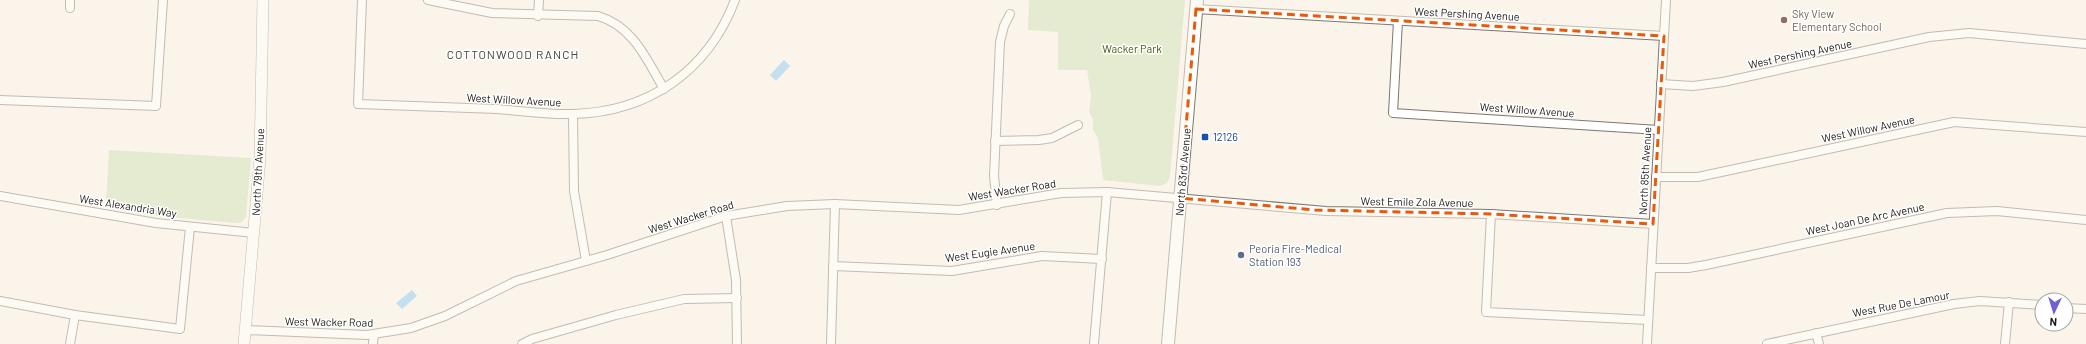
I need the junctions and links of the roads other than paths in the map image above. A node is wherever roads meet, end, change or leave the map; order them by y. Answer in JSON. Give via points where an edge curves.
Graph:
{"nodes":[{"id":1,"x":163,"y":0,"type":"edge"},
{"id":2,"x":263,"y":0,"type":"edge"},
{"id":3,"x":362,"y":0,"type":"edge"},
{"id":4,"x":428,"y":0,"type":"edge"},
{"id":5,"x":539,"y":0,"type":"edge"},
{"id":6,"x":735,"y":0,"type":"edge"},
{"id":7,"x":1666,"y":0,"type":"edge"},
{"id":8,"x":1197,"y":4,"type":"edge"},
{"id":9,"x":1010,"y":14,"type":"dead end"},
{"id":10,"x":538,"y":16,"type":"junction"},
{"id":11,"x":1398,"y":21,"type":"junction"},
{"id":12,"x":1664,"y":36,"type":"junction"},
{"id":13,"x":2086,"y":44,"type":"edge"},
{"id":14,"x":1661,"y":84,"type":"junction"},
{"id":15,"x":664,"y":89,"type":"junction"},
{"id":16,"x":0,"y":100,"type":"edge"},
{"id":17,"x":573,"y":114,"type":"junction"},
{"id":18,"x":1078,"y":125,"type":"dead end"},
{"id":19,"x":1659,"y":130,"type":"junction"},
{"id":20,"x":2086,"y":132,"type":"edge"},
{"id":21,"x":996,"y":141,"type":"junction"},
{"id":22,"x":1656,"y":177,"type":"junction"},
{"id":23,"x":1107,"y":192,"type":"junction"},
{"id":24,"x":0,"y":196,"type":"edge"},
{"id":25,"x":1180,"y":198,"type":"junction"},
{"id":26,"x":835,"y":204,"type":"junction"},
{"id":27,"x":997,"y":205,"type":"junction"},
{"id":28,"x":1491,"y":214,"type":"junction"},
{"id":29,"x":726,"y":216,"type":"junction"},
{"id":30,"x":2086,"y":220,"type":"edge"},
{"id":31,"x":1653,"y":224,"type":"junction"},
{"id":32,"x":190,"y":227,"type":"junction"},
{"id":33,"x":254,"y":233,"type":"junction"},
{"id":34,"x":1102,"y":259,"type":"junction"},
{"id":35,"x":586,"y":261,"type":"junction"},
{"id":36,"x":833,"y":266,"type":"junction"},
{"id":37,"x":1651,"y":268,"type":"junction"},
{"id":38,"x":737,"y":298,"type":"junction"},
{"id":39,"x":0,"y":301,"type":"edge"},
{"id":40,"x":2009,"y":302,"type":"junction"},
{"id":41,"x":2034,"y":304,"type":"edge"},
{"id":42,"x":2074,"y":309,"type":"edge"},
{"id":43,"x":2086,"y":310,"type":"edge"},
{"id":44,"x":74,"y":315,"type":"junction"},
{"id":45,"x":1648,"y":320,"type":"junction"},
{"id":46,"x":246,"y":330,"type":"junction"},
{"id":47,"x":1816,"y":333,"type":"junction"},
{"id":48,"x":374,"y":334,"type":"junction"},
{"id":49,"x":70,"y":344,"type":"edge"},
{"id":50,"x":244,"y":344,"type":"edge"},
{"id":51,"x":374,"y":344,"type":"edge"},
{"id":52,"x":522,"y":344,"type":"edge"},
{"id":53,"x":737,"y":344,"type":"edge"},
{"id":54,"x":832,"y":344,"type":"edge"},
{"id":55,"x":1094,"y":344,"type":"edge"},
{"id":56,"x":1168,"y":344,"type":"edge"},
{"id":57,"x":1646,"y":344,"type":"edge"},
{"id":58,"x":1767,"y":344,"type":"edge"},
{"id":59,"x":1819,"y":344,"type":"edge"},
{"id":60,"x":2005,"y":344,"type":"edge"}],
"edges":[{"from":1,"to":16,"type":"street","via":[[156,106]]},
{"from":2,"to":33,"type":"street","name":"North 79th Avenue","via":[[260,158]]},
{"from":3,"to":17,"type":"street","name":"West Willow Avenue","via":[[358,104]]},
{"from":4,"to":10,"type":"street","via":[[492,13]]},
{"from":5,"to":10,"type":"street"},
{"from":6,"to":15,"type":"street","name":"West Willow Avenue","via":[[712,45],[690,69]]},
{"from":7,"to":12,"type":"street","name":"North 85th Avenue"},
{"from":8,"to":11,"type":"street","name":"West Pershing Avenue"},
{"from":8,"to":25,"type":"main road","name":"North 83rd Avenue"},
{"from":9,"to":21,"type":"street","via":[[1000,42]]},
{"from":10,"to":15,"type":"street","via":[[598,16],[609,19],[621,26],[639,46]]},
{"from":11,"to":12,"type":"street","name":"West Pershing Avenue"},
{"from":11,"to":19,"type":"street","name":"West Willow Avenue","via":[[1394,113]]},
{"from":12,"to":14,"type":"street","name":"North 85th Avenue"},
{"from":13,"to":14,"type":"street","name":"West Pershing Avenue","via":[[1950,34],[1723,82],[1693,86]]},
{"from":14,"to":19,"type":"street","name":"North 85th Avenue"},
{"from":15,"to":17,"type":"street","name":"West Willow Avenue","via":[[635,103],[609,111]]},
{"from":17,"to":35,"type":"street","via":[[574,191]]},
{"from":18,"to":21,"type":"street","via":[[1052,138]]},
{"from":19,"to":22,"type":"street","name":"North 85th Avenue"},
{"from":20,"to":22,"type":"street","name":"West Willow Avenue","via":[[1954,122],[1698,177]]},
{"from":21,"to":27,"type":"street","via":[[994,176]]},
{"from":22,"to":31,"type":"street","name":"North 85th Avenue"},
{"from":23,"to":25,"type":"street","name":"West Wacker Road"},
{"from":23,"to":27,"type":"street","name":"West Wacker Road","via":[[1061,193]]},
{"from":23,"to":34,"type":"street"},
{"from":24,"to":32,"type":"street","name":"West Alexandria Way"},
{"from":25,"to":28,"type":"street","name":"West Emile Zola Avenue","via":[[1326,211]]},
{"from":25,"to":56,"type":"main road","name":"North 83rd Avenue"},
{"from":26,"to":27,"type":"street","name":"West Wacker Road","via":[[946,210]]},
{"from":26,"to":29,"type":"street","name":"West Wacker Road","via":[[772,207]]},
{"from":26,"to":36,"type":"street"},
{"from":28,"to":31,"type":"street","name":"West Emile Zola Avenue"},
{"from":28,"to":45,"type":"street","via":[[1486,312]]},
{"from":29,"to":35,"type":"street","name":"West Wacker Road"},
{"from":29,"to":38,"type":"street"},
{"from":30,"to":37,"type":"street","name":"West Joan De Arc Avenue","via":[[1997,211],[1947,213],[1706,265],[1688,268]]},
{"from":31,"to":37,"type":"street","name":"North 85th Avenue"},
{"from":32,"to":33,"type":"street","name":"West Alexandria Way"},
{"from":32,"to":44,"type":"street","via":[[180,329]]},
{"from":33,"to":46,"type":"street","name":"North 79th Avenue"},
{"from":34,"to":36,"type":"street","name":"West Eugie Avenue","via":[[1042,256],[952,271]]},
{"from":34,"to":55,"type":"street"},
{"from":35,"to":48,"type":"street","name":"West Wacker Road","via":[[516,281],[423,324]]},
{"from":36,"to":54,"type":"street"},
{"from":37,"to":45,"type":"street","name":"North 85th Avenue"},
{"from":38,"to":52,"type":"street","via":[[684,299],[616,315]]},
{"from":38,"to":53,"type":"street"},
{"from":39,"to":44,"type":"street"},
{"from":40,"to":41,"type":"street","name":"West Rue De Lamour"},
{"from":40,"to":47,"type":"street","name":"West Rue De Lamour","via":[[1980,301],[1938,307]]},
{"from":40,"to":60,"type":"street"},
{"from":42,"to":43,"type":"street"},
{"from":44,"to":49,"type":"street"},
{"from":45,"to":57,"type":"street","name":"North 85th Avenue"},
{"from":46,"to":48,"type":"street","name":"West Wacker Road"},
{"from":46,"to":50,"type":"street","name":"North 79th Avenue"},
{"from":47,"to":58,"type":"street","name":"West Rue De Lamour"},
{"from":47,"to":59,"type":"street"},
{"from":48,"to":51,"type":"street"}]}
